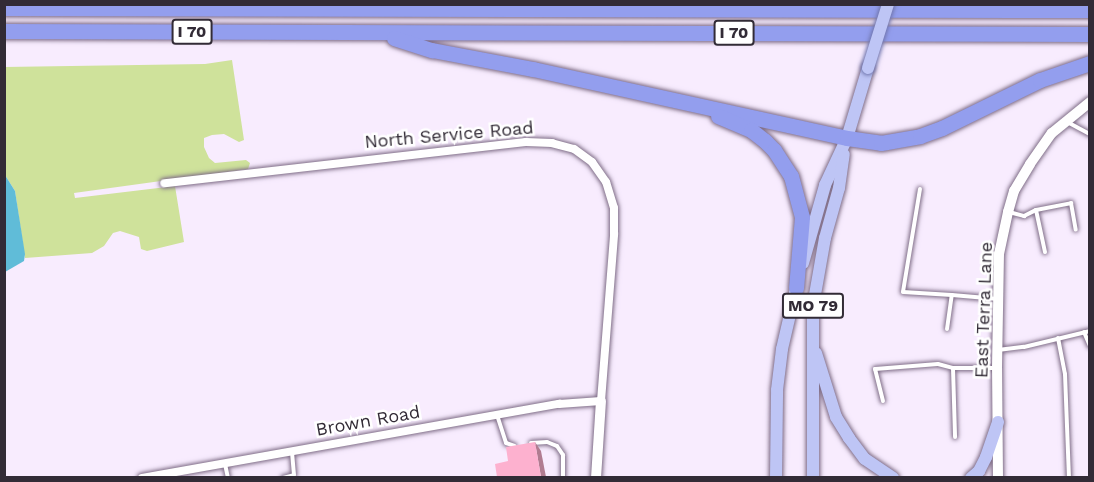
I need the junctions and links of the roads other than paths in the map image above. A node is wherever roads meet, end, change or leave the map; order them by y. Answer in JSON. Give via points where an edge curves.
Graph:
{"nodes":[{"id":1,"x":888,"y":4,"type":"edge"},
{"id":2,"x":939,"y":4,"type":"edge"},
{"id":3,"x":262,"y":6,"type":"edge"},
{"id":4,"x":4,"y":8,"type":"edge"},
{"id":5,"x":917,"y":10,"type":"junction"},
{"id":6,"x":1089,"y":10,"type":"edge"},
{"id":7,"x":4,"y":31,"type":"edge"},
{"id":8,"x":380,"y":34,"type":"junction"},
{"id":9,"x":1089,"y":34,"type":"edge"},
{"id":10,"x":1089,"y":63,"type":"edge"},
{"id":11,"x":685,"y":101,"type":"junction"},
{"id":12,"x":1089,"y":102,"type":"edge"},
{"id":13,"x":1066,"y":120,"type":"junction"},
{"id":14,"x":1089,"y":134,"type":"edge"},
{"id":15,"x":847,"y":138,"type":"junction"},
{"id":16,"x":164,"y":183,"type":"dead end"},
{"id":17,"x":920,"y":189,"type":"dead end"},
{"id":18,"x":1036,"y":210,"type":"junction"},
{"id":19,"x":1008,"y":212,"type":"junction"},
{"id":20,"x":1076,"y":230,"type":"dead end"},
{"id":21,"x":1045,"y":252,"type":"dead end"},
{"id":22,"x":796,"y":288,"type":"junction"},
{"id":23,"x":952,"y":295,"type":"junction"},
{"id":24,"x":998,"y":299,"type":"junction"},
{"id":25,"x":946,"y":328,"type":"dead end"},
{"id":26,"x":1089,"y":331,"type":"edge"},
{"id":27,"x":1084,"y":332,"type":"junction"},
{"id":28,"x":1058,"y":338,"type":"junction"},
{"id":29,"x":812,"y":341,"type":"junction"},
{"id":30,"x":1089,"y":346,"type":"edge"},
{"id":31,"x":997,"y":350,"type":"junction"},
{"id":32,"x":953,"y":368,"type":"junction"},
{"id":33,"x":997,"y":368,"type":"junction"},
{"id":34,"x":601,"y":401,"type":"junction"},
{"id":35,"x":883,"y":401,"type":"dead end"},
{"id":36,"x":497,"y":415,"type":"junction"},
{"id":37,"x":998,"y":422,"type":"junction"},
{"id":38,"x":955,"y":437,"type":"dead end"},
{"id":39,"x":292,"y":451,"type":"junction"},
{"id":40,"x":225,"y":463,"type":"junction"},
{"id":41,"x":142,"y":477,"type":"edge"},
{"id":42,"x":228,"y":477,"type":"edge"},
{"id":43,"x":283,"y":477,"type":"edge"},
{"id":44,"x":563,"y":477,"type":"edge"},
{"id":45,"x":596,"y":477,"type":"edge"},
{"id":46,"x":776,"y":477,"type":"edge"},
{"id":47,"x":813,"y":477,"type":"edge"},
{"id":48,"x":893,"y":477,"type":"edge"},
{"id":49,"x":971,"y":477,"type":"edge"},
{"id":50,"x":998,"y":477,"type":"edge"},
{"id":51,"x":1069,"y":477,"type":"edge"}],
"edges":[{"from":1,"to":15,"type":"main road","number":"MO 79","bridge":true},
{"from":2,"to":5,"type":"highway"},
{"from":3,"to":4,"type":"highway","number":"I 70"},
{"from":3,"to":5,"type":"highway","number":"I 70"},
{"from":5,"to":6,"type":"highway","number":"I 70"},
{"from":7,"to":8,"type":"highway","number":"I 70"},
{"from":8,"to":9,"type":"highway","number":"I 70"},
{"from":8,"to":11,"type":"highway","via":[[432,50]]},
{"from":10,"to":15,"type":"highway","via":[[1040,80],[920,136],[881,143]]},
{"from":11,"to":15,"type":"highway"},
{"from":11,"to":22,"type":"highway","via":[[751,130],[785,165],[796,189],[802,218]]},
{"from":12,"to":13,"type":"street","name":"East Terra Lane"},
{"from":13,"to":14,"type":"lane"},
{"from":13,"to":19,"type":"street","name":"East Terra Lane","via":[[1030,164],[1014,190]]},
{"from":15,"to":22,"type":"main road","number":"MO 79","via":[[825,185]]},
{"from":15,"to":29,"type":"main road","number":"MO 79","via":[[818,272]]},
{"from":16,"to":34,"type":"street","name":"North Service Road","via":[[526,142],[574,149],[592,162],[606,182],[614,208]]},
{"from":17,"to":23,"type":"lane","via":[[903,292]]},
{"from":18,"to":19,"type":"lane","via":[[1024,216]]},
{"from":18,"to":20,"type":"lane","via":[[1071,203]]},
{"from":18,"to":21,"type":"lane"},
{"from":19,"to":24,"type":"street","name":"East Terra Lane","via":[[999,254]]},
{"from":22,"to":46,"type":"main road","number":"MO 79","via":[[777,390]]},
{"from":23,"to":24,"type":"lane"},
{"from":23,"to":25,"type":"lane"},
{"from":24,"to":31,"type":"street","name":"East Terra Lane"},
{"from":26,"to":27,"type":"lane"},
{"from":27,"to":28,"type":"lane"},
{"from":27,"to":30,"type":"lane"},
{"from":28,"to":31,"type":"lane"},
{"from":28,"to":51,"type":"lane","via":[[1065,374]]},
{"from":29,"to":47,"type":"main road","number":"MO 79"},
{"from":29,"to":48,"type":"main road","via":[[836,417],[865,459]]},
{"from":31,"to":33,"type":"street","name":"East Terra Lane"},
{"from":32,"to":33,"type":"lane"},
{"from":32,"to":35,"type":"lane","via":[[938,364],[875,369]]},
{"from":32,"to":38,"type":"lane"},
{"from":33,"to":37,"type":"street","name":"East Terra Lane"},
{"from":34,"to":36,"type":"street","name":"Brown Road","via":[[578,400]]},
{"from":34,"to":45,"type":"street","name":"North Service Road"},
{"from":36,"to":39,"type":"street","name":"Brown Road"},
{"from":36,"to":44,"type":"lane","via":[[509,446],[538,442],[556,446],[563,455]]},
{"from":37,"to":49,"type":"main road","via":[[986,457]]},
{"from":37,"to":50,"type":"street","name":"East Terra Lane"},
{"from":39,"to":40,"type":"street","name":"Brown Road"},
{"from":39,"to":43,"type":"lane","via":[[294,475]]},
{"from":40,"to":41,"type":"street","name":"Brown Road"},
{"from":40,"to":42,"type":"lane"}]}
